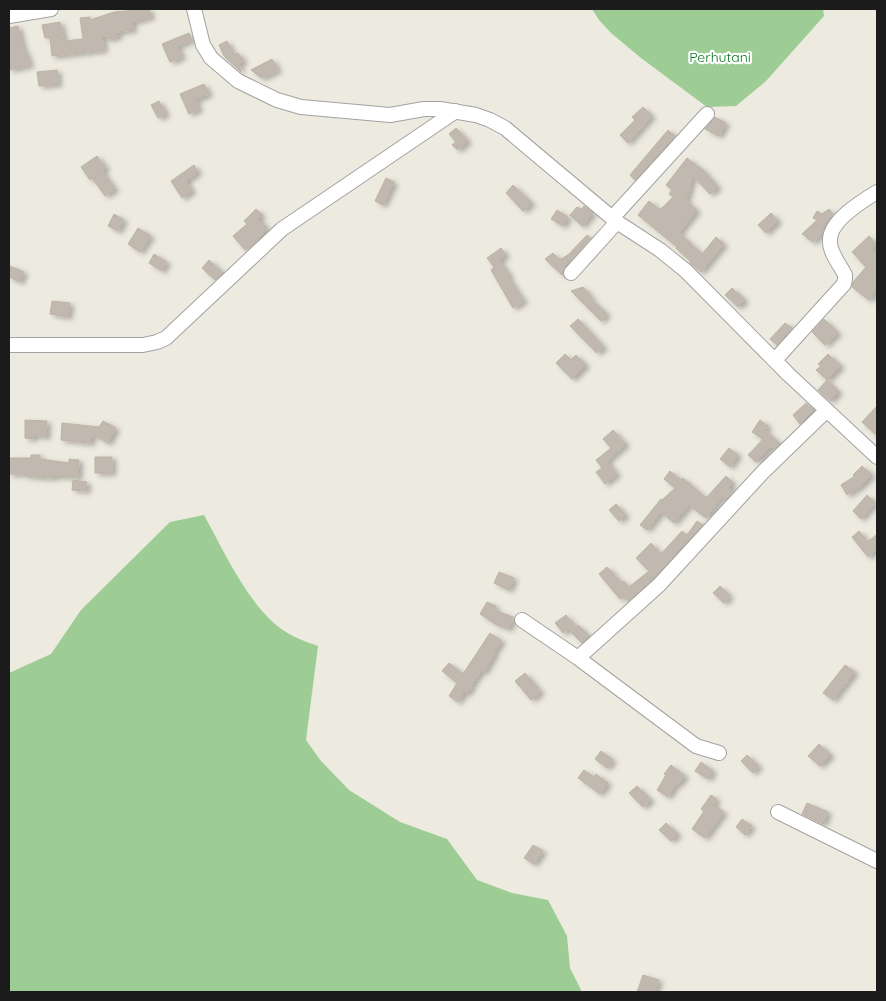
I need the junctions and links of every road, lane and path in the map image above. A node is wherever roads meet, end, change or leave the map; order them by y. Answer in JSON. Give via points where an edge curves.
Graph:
{"nodes":[{"id":1,"x":51,"y":9,"type":"edge"},
{"id":2,"x":194,"y":9,"type":"edge"},
{"id":3,"x":9,"y":16,"type":"edge"},
{"id":4,"x":456,"y":111,"type":"junction"},
{"id":5,"x":707,"y":114,"type":"dead end"},
{"id":6,"x":877,"y":192,"type":"edge"},
{"id":7,"x":615,"y":220,"type":"junction"},
{"id":8,"x":571,"y":273,"type":"dead end"},
{"id":9,"x":9,"y":345,"type":"edge"},
{"id":10,"x":775,"y":360,"type":"junction"},
{"id":11,"x":826,"y":411,"type":"junction"},
{"id":12,"x":877,"y":457,"type":"edge"},
{"id":13,"x":522,"y":620,"type":"dead end"},
{"id":14,"x":578,"y":658,"type":"junction"},
{"id":15,"x":719,"y":753,"type":"dead end"},
{"id":16,"x":778,"y":812,"type":"dead end"},
{"id":17,"x":877,"y":861,"type":"edge"}],
"edges":[{"from":1,"to":3,"type":"street"},
{"from":2,"to":4,"type":"street","via":[[203,45],[211,58],[238,81],[278,100],[302,106],[390,115],[424,109]]},
{"from":4,"to":7,"type":"street","via":[[490,120],[505,128]]},
{"from":4,"to":9,"type":"street","via":[[282,229],[166,338],[143,345]]},
{"from":5,"to":7,"type":"street"},
{"from":6,"to":10,"type":"street","via":[[861,201],[832,229],[829,241],[845,275],[844,284]]},
{"from":7,"to":8,"type":"street"},
{"from":7,"to":10,"type":"street","via":[[686,271]]},
{"from":10,"to":11,"type":"street"},
{"from":11,"to":12,"type":"street"},
{"from":11,"to":14,"type":"street","via":[[762,473],[658,586]]},
{"from":13,"to":14,"type":"street"},
{"from":14,"to":15,"type":"street","via":[[696,746]]},
{"from":16,"to":17,"type":"street"}]}
